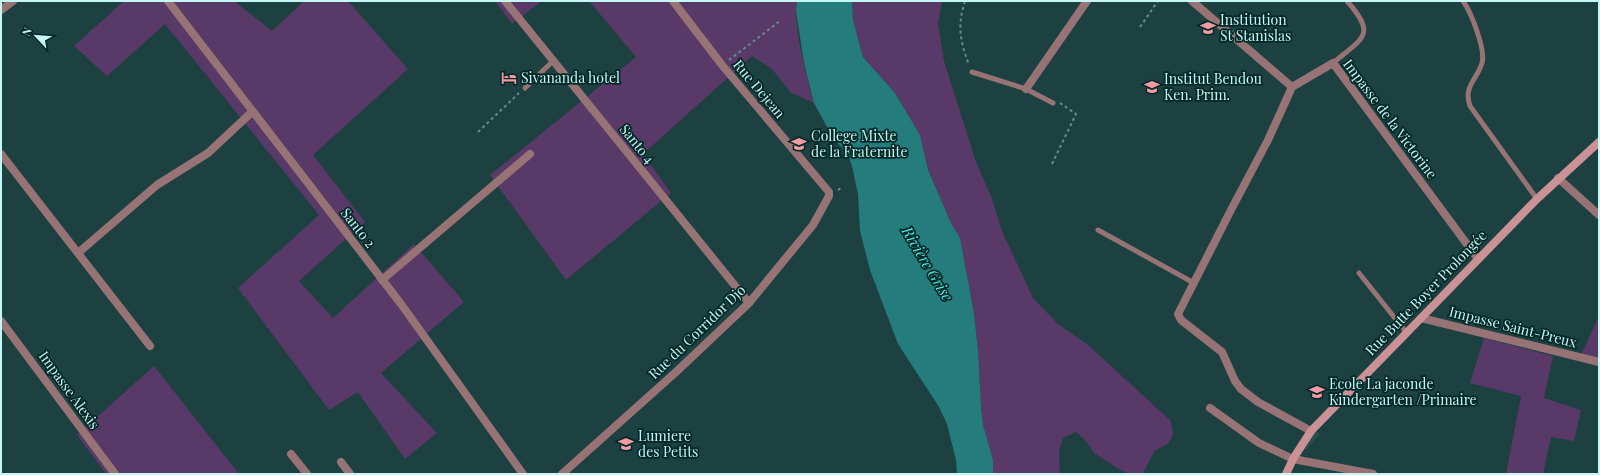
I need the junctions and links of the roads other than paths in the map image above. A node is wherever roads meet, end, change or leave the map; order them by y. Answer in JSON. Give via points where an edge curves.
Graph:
{"nodes":[{"id":1,"x":13,"y":1,"type":"edge"},
{"id":2,"x":168,"y":1,"type":"edge"},
{"id":3,"x":505,"y":1,"type":"edge"},
{"id":4,"x":673,"y":1,"type":"edge"},
{"id":5,"x":1087,"y":1,"type":"edge"},
{"id":6,"x":1192,"y":1,"type":"edge"},
{"id":7,"x":1347,"y":1,"type":"edge"},
{"id":8,"x":1463,"y":1,"type":"edge"},
{"id":9,"x":1,"y":10,"type":"edge"},
{"id":10,"x":554,"y":61,"type":"junction"},
{"id":11,"x":1333,"y":63,"type":"junction"},
{"id":12,"x":972,"y":72,"type":"road end"},
{"id":13,"x":1292,"y":87,"type":"junction"},
{"id":14,"x":525,"y":88,"type":"road end"},
{"id":15,"x":1026,"y":89,"type":"junction"},
{"id":16,"x":1053,"y":103,"type":"road end"},
{"id":17,"x":252,"y":112,"type":"junction"},
{"id":18,"x":1599,"y":142,"type":"edge"},
{"id":19,"x":1,"y":154,"type":"edge"},
{"id":20,"x":530,"y":154,"type":"dead end"},
{"id":21,"x":1558,"y":178,"type":"junction"},
{"id":22,"x":829,"y":192,"type":"joint"},
{"id":23,"x":1537,"y":199,"type":"junction"},
{"id":24,"x":1599,"y":215,"type":"edge"},
{"id":25,"x":1098,"y":230,"type":"dead end"},
{"id":26,"x":78,"y":253,"type":"junction"},
{"id":27,"x":1478,"y":259,"type":"junction"},
{"id":28,"x":1359,"y":273,"type":"dead end"},
{"id":29,"x":382,"y":280,"type":"junction"},
{"id":30,"x":1194,"y":282,"type":"junction"},
{"id":31,"x":749,"y":303,"type":"junction"},
{"id":32,"x":1421,"y":318,"type":"junction"},
{"id":33,"x":1,"y":321,"type":"edge"},
{"id":34,"x":1406,"y":332,"type":"junction"},
{"id":35,"x":150,"y":346,"type":"dead end"},
{"id":36,"x":1599,"y":362,"type":"edge"},
{"id":37,"x":1210,"y":408,"type":"dead end"},
{"id":38,"x":1311,"y":432,"type":"junction"},
{"id":39,"x":292,"y":454,"type":"dead end"},
{"id":40,"x":1293,"y":459,"type":"junction"},
{"id":41,"x":341,"y":462,"type":"dead end"},
{"id":42,"x":115,"y":474,"type":"edge"},
{"id":43,"x":307,"y":474,"type":"edge"},
{"id":44,"x":350,"y":474,"type":"edge"},
{"id":45,"x":523,"y":474,"type":"edge"},
{"id":46,"x":562,"y":474,"type":"edge"},
{"id":47,"x":1286,"y":474,"type":"edge"},
{"id":48,"x":1373,"y":474,"type":"edge"}],
"edges":[{"from":1,"to":9,"type":"street"},
{"from":2,"to":17,"type":"street","name":"Santo 2"},
{"from":3,"to":10,"type":"street","name":"Santo 4"},
{"from":4,"to":22,"type":"street","name":"Rue Dejean","via":[[722,65]]},
{"from":5,"to":15,"type":"street"},
{"from":6,"to":13,"type":"street"},
{"from":7,"to":11,"type":"lane","via":[[1363,22],[1365,30],[1362,38]]},
{"from":8,"to":23,"type":"lane","via":[[1483,54],[1482,63],[1470,85],[1467,97],[1470,106]]},
{"from":10,"to":14,"type":"lane"},
{"from":10,"to":31,"type":"street","name":"Santo 4"},
{"from":11,"to":13,"type":"street","name":"Impasse de la Victorine"},
{"from":11,"to":27,"type":"street","name":"Impasse de la Victorine"},
{"from":12,"to":15,"type":"lane"},
{"from":13,"to":30,"type":"street","via":[[1268,140]]},
{"from":15,"to":16,"type":"lane"},
{"from":17,"to":26,"type":"street","via":[[208,153],[158,185]]},
{"from":17,"to":29,"type":"street","name":"Santo 2"},
{"from":18,"to":21,"type":"street","name":"Rue Butte Boyer Prolongée"},
{"from":19,"to":26,"type":"street"},
{"from":20,"to":29,"type":"street"},
{"from":21,"to":23,"type":"street","name":"Rue Butte Boyer Prolongée"},
{"from":21,"to":24,"type":"street"},
{"from":22,"to":31,"type":"street","name":"Rue du Corridor Djo","via":[[813,225]]},
{"from":23,"to":27,"type":"street","name":"Rue Butte Boyer Prolongée"},
{"from":25,"to":30,"type":"lane"},
{"from":26,"to":35,"type":"street"},
{"from":27,"to":32,"type":"street","name":"Rue Butte Boyer Prolongée"},
{"from":28,"to":34,"type":"lane"},
{"from":29,"to":45,"type":"street","name":"Santo 2"},
{"from":30,"to":38,"type":"street","via":[[1179,310],[1181,320],[1222,352],[1241,389],[1258,402]]},
{"from":31,"to":46,"type":"street","name":"Rue du Corridor Djo"},
{"from":32,"to":34,"type":"street","name":"Rue Butte Boyer Prolongée"},
{"from":32,"to":36,"type":"street","name":"Impasse Saint-Preux"},
{"from":33,"to":42,"type":"street","name":"Impasse Alexis"},
{"from":34,"to":38,"type":"street","name":"Rue Butte Boyer Prolongée"},
{"from":37,"to":40,"type":"street","via":[[1259,443]]},
{"from":38,"to":40,"type":"street","name":"Rue Butte Boyer Prolongée"},
{"from":39,"to":43,"type":"street"},
{"from":40,"to":47,"type":"street","name":"Rue Butte Boyer Prolongée"},
{"from":40,"to":48,"type":"street"},
{"from":41,"to":44,"type":"street"}]}
